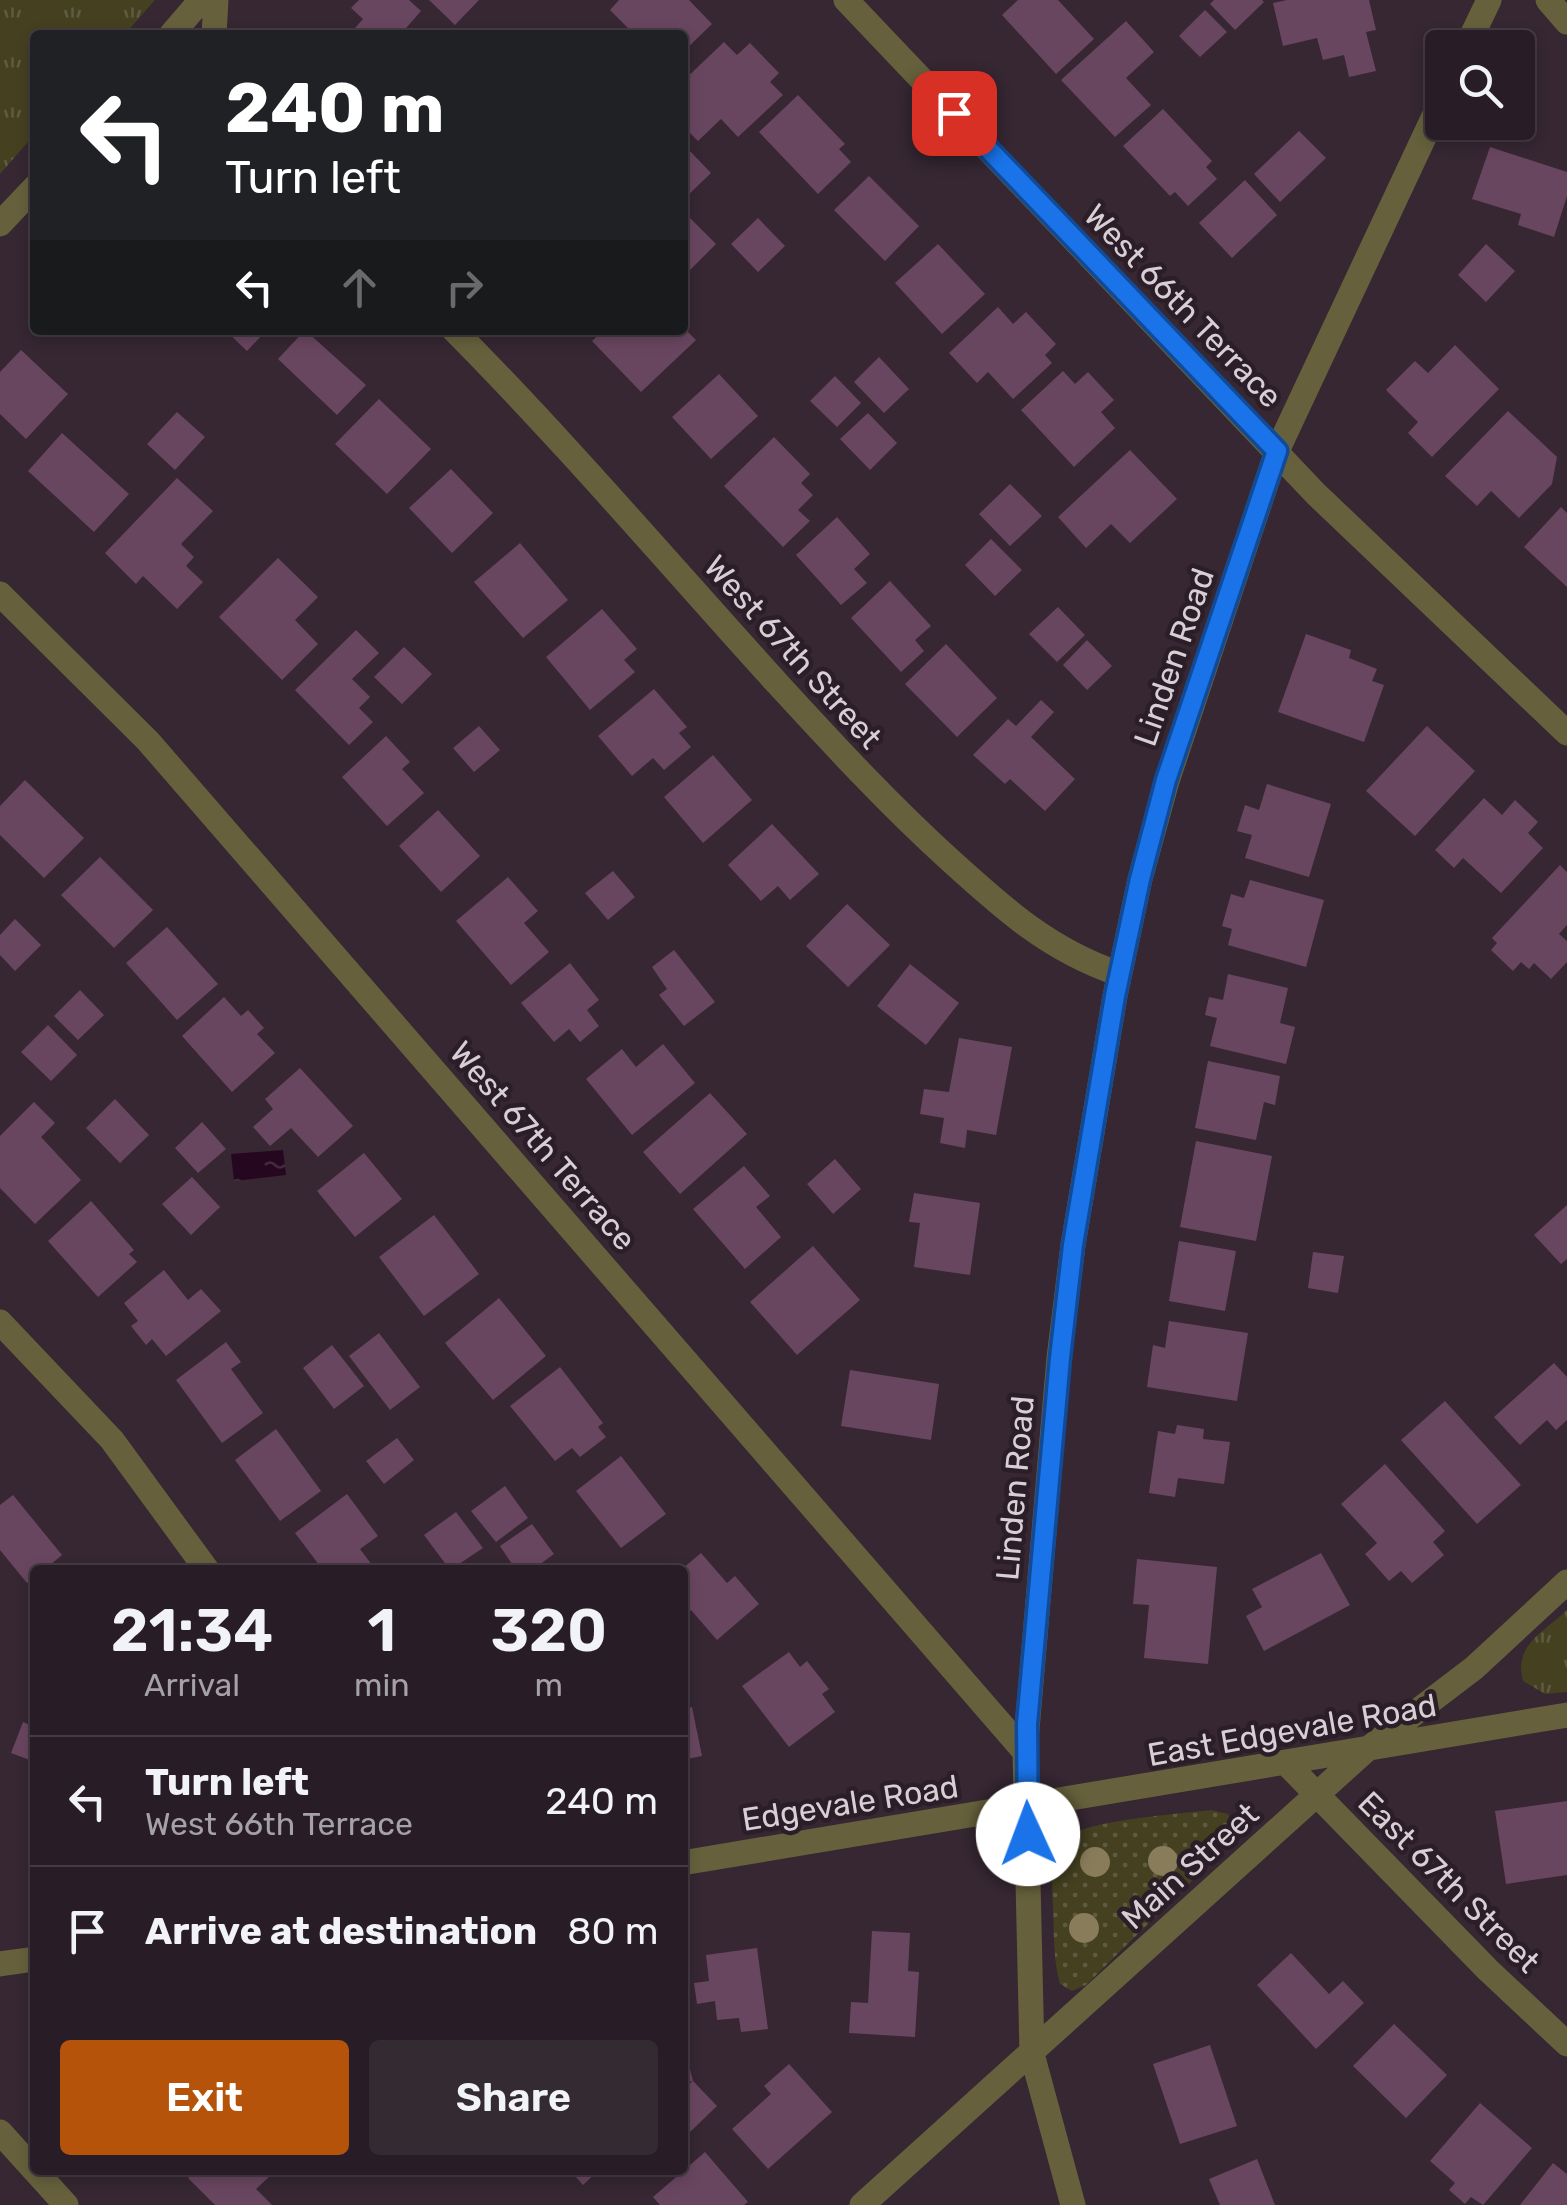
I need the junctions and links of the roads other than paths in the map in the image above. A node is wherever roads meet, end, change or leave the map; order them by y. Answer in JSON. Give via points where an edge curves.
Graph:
{"nodes":[{"id":1,"x":202,"y":0,"type":"edge"},
{"id":2,"x":216,"y":0,"type":"edge"},
{"id":3,"x":846,"y":0,"type":"edge"},
{"id":4,"x":1489,"y":0,"type":"edge"},
{"id":5,"x":1548,"y":0,"type":"edge"},
{"id":6,"x":1567,"y":22,"type":"edge"},
{"id":7,"x":175,"y":30,"type":"edge"},
{"id":8,"x":214,"y":30,"type":"edge"},
{"id":9,"x":1475,"y":30,"type":"edge"},
{"id":10,"x":1425,"y":134,"type":"edge"},
{"id":11,"x":30,"y":192,"type":"edge"},
{"id":12,"x":0,"y":224,"type":"edge"},
{"id":13,"x":459,"y":335,"type":"edge"},
{"id":14,"x":1277,"y":451,"type":"junction"},
{"id":15,"x":0,"y":594,"type":"edge"},
{"id":16,"x":1567,"y":733,"type":"edge"},
{"id":17,"x":1119,"y":974,"type":"junction"},
{"id":18,"x":0,"y":1322,"type":"edge"},
{"id":19,"x":203,"y":1565,"type":"edge"},
{"id":20,"x":1567,"y":1582,"type":"edge"},
{"id":21,"x":1567,"y":1715,"type":"edge"},
{"id":22,"x":1365,"y":1751,"type":"junction"},
{"id":23,"x":1026,"y":1752,"type":"junction"},
{"id":24,"x":1288,"y":1764,"type":"junction"},
{"id":25,"x":1317,"y":1794,"type":"junction"},
{"id":26,"x":1028,"y":1808,"type":"junction"},
{"id":27,"x":688,"y":1862,"type":"edge"},
{"id":28,"x":30,"y":1960,"type":"edge"},
{"id":29,"x":0,"y":1964,"type":"edge"},
{"id":30,"x":1567,"y":2044,"type":"edge"},
{"id":31,"x":1032,"y":2054,"type":"junction"},
{"id":32,"x":0,"y":2132,"type":"edge"},
{"id":33,"x":30,"y":2165,"type":"edge"},
{"id":34,"x":39,"y":2175,"type":"edge"},
{"id":35,"x":66,"y":2205,"type":"edge"},
{"id":36,"x":862,"y":2205,"type":"edge"},
{"id":37,"x":1072,"y":2205,"type":"edge"}],
"edges":[{"from":1,"to":7,"type":"street"},
{"from":2,"to":8,"type":"street"},
{"from":3,"to":14,"type":"street","name":"West 66th Terrace"},
{"from":4,"to":9,"type":"street"},
{"from":5,"to":6,"type":"street"},
{"from":10,"to":14,"type":"street","name":"Linden Road"},
{"from":11,"to":12,"type":"street"},
{"from":13,"to":17,"type":"street","name":"West 67th Street","via":[[876,790],[1002,908],[1046,941]]},
{"from":14,"to":16,"type":"street","name":"West 66th Terrace"},
{"from":14,"to":17,"type":"street","name":"Linden Road","via":[[1166,780]]},
{"from":15,"to":23,"type":"street","name":"West 67th Terrace","via":[[148,741]]},
{"from":17,"to":23,"type":"street","name":"Linden Road","via":[[1073,1245]]},
{"from":18,"to":19,"type":"street","via":[[112,1440]]},
{"from":20,"to":22,"type":"street","name":"Main Street","via":[[1474,1668]]},
{"from":21,"to":22,"type":"street","name":"East Edgevale Road"},
{"from":22,"to":24,"type":"street","name":"East Edgevale Road"},
{"from":22,"to":25,"type":"street","name":"Main Street"},
{"from":23,"to":26,"type":"street","name":"Linden Road"},
{"from":24,"to":25,"type":"street","name":"East 67th Street"},
{"from":24,"to":26,"type":"street","name":"East Edgevale Road"},
{"from":25,"to":30,"type":"street","name":"East 67th Street"},
{"from":25,"to":31,"type":"street","name":"Main Street"},
{"from":26,"to":27,"type":"street","name":"Edgevale Road"},
{"from":26,"to":31,"type":"street"},
{"from":28,"to":29,"type":"street"},
{"from":31,"to":36,"type":"street","name":"Main Street"},
{"from":31,"to":37,"type":"street"},
{"from":32,"to":33,"type":"street"},
{"from":34,"to":35,"type":"street"}]}
